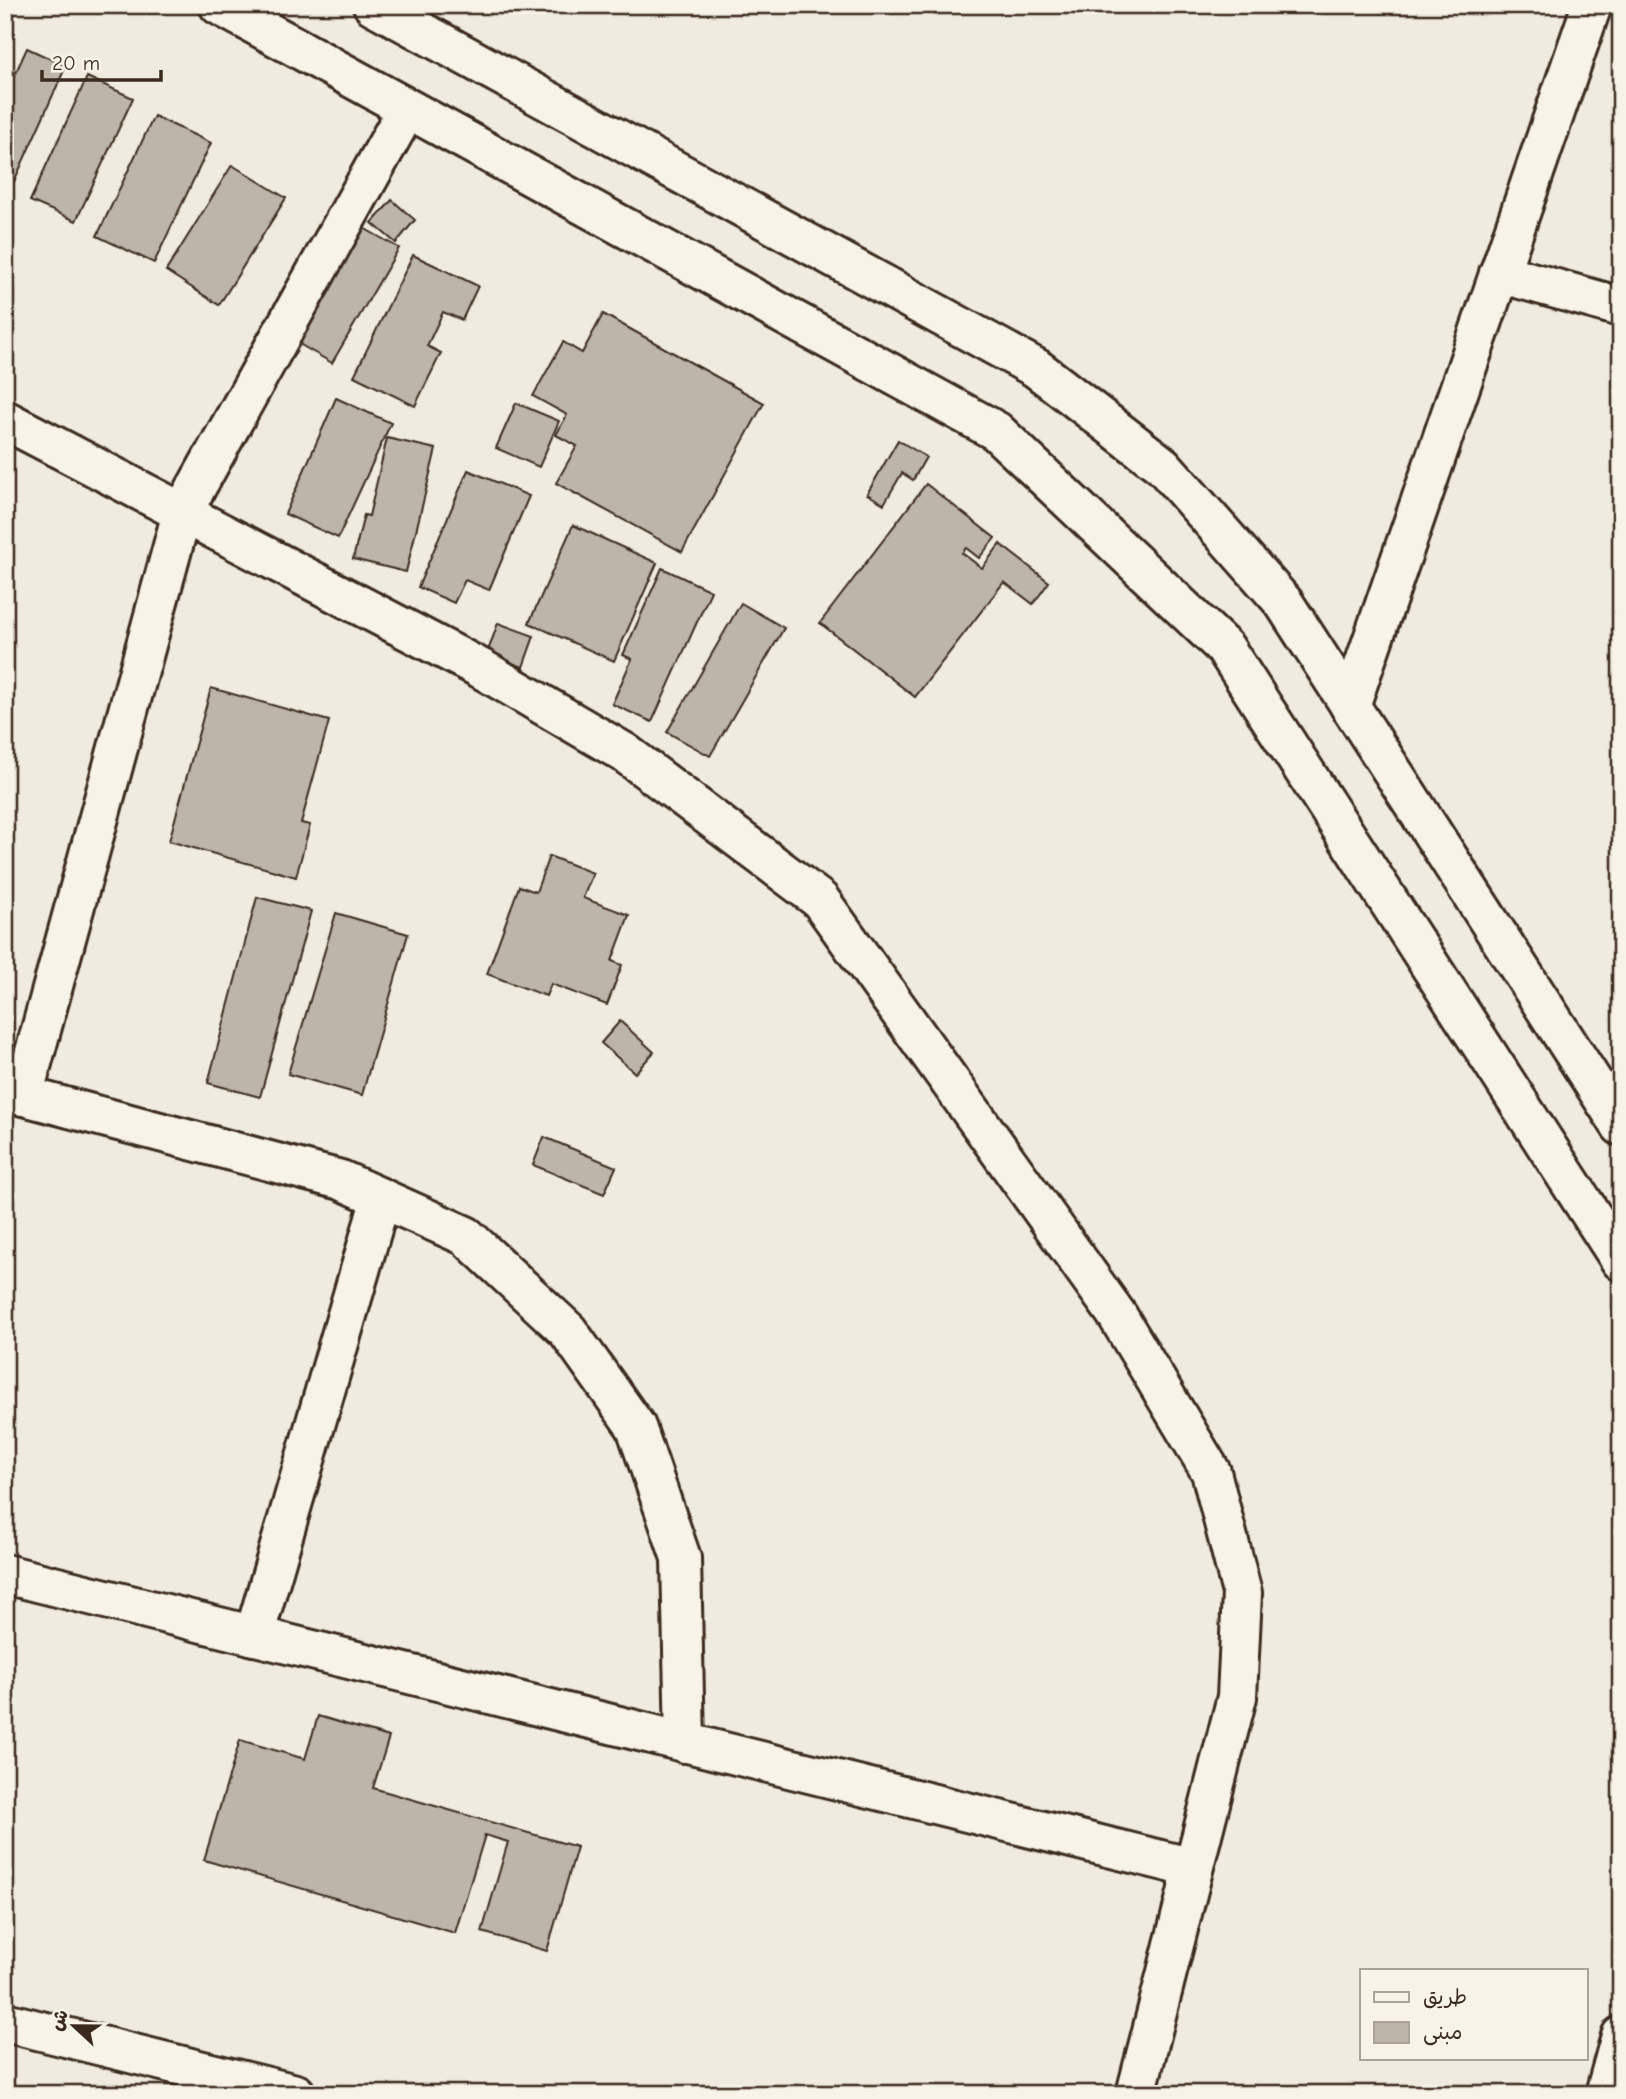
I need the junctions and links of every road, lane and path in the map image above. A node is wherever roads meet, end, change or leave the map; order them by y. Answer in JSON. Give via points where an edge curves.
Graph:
{"nodes":[{"id":1,"x":219,"y":5,"type":"edge"},
{"id":2,"x":373,"y":5,"type":"edge"},
{"id":3,"x":1592,"y":5,"type":"edge"},
{"id":4,"x":407,"y":108,"type":"junction"},
{"id":5,"x":1500,"y":273,"type":"junction"},
{"id":6,"x":1621,"y":307,"type":"edge"},
{"id":7,"x":5,"y":420,"type":"edge"},
{"id":8,"x":183,"y":513,"type":"junction"},
{"id":9,"x":1350,"y":706,"type":"junction"},
{"id":10,"x":14,"y":1093,"type":"edge"},
{"id":11,"x":1621,"y":1126,"type":"edge"},
{"id":12,"x":381,"y":1198,"type":"junction"},
{"id":13,"x":1621,"y":1261,"type":"edge"},
{"id":14,"x":5,"y":1574,"type":"edge"},
{"id":15,"x":254,"y":1636,"type":"junction"},
{"id":16,"x":685,"y":1743,"type":"junction"},
{"id":17,"x":1194,"y":1868,"type":"junction"},
{"id":18,"x":15,"y":2027,"type":"edge"},
{"id":19,"x":1621,"y":2036,"type":"edge"},
{"id":20,"x":296,"y":2094,"type":"edge"},
{"id":21,"x":1136,"y":2094,"type":"edge"},
{"id":22,"x":1605,"y":2094,"type":"edge"}],
"edges":[{"from":1,"to":4,"type":"street"},
{"from":2,"to":9,"type":"street","via":[[1036,368],[1163,466],[1284,603]]},
{"from":3,"to":5,"type":"street"},
{"from":4,"to":8,"type":"street"},
{"from":4,"to":13,"type":"street","via":[[996,431],[1225,648]]},
{"from":5,"to":6,"type":"street"},
{"from":5,"to":9,"type":"street"},
{"from":7,"to":8,"type":"street"},
{"from":8,"to":10,"type":"street"},
{"from":8,"to":17,"type":"street","via":[[480,668],[625,753],[820,900],[1117,1315],[1211,1472],[1242,1593],[1237,1697]]},
{"from":9,"to":11,"type":"street"},
{"from":10,"to":12,"type":"street","via":[[341,1180]]},
{"from":12,"to":15,"type":"street"},
{"from":12,"to":16,"type":"street","via":[[466,1236],[568,1331],[636,1427],[681,1558]]},
{"from":14,"to":15,"type":"street"},
{"from":15,"to":16,"type":"street"},
{"from":16,"to":17,"type":"street"},
{"from":17,"to":21,"type":"street"},
{"from":18,"to":20,"type":"street"},
{"from":19,"to":22,"type":"street"}]}
